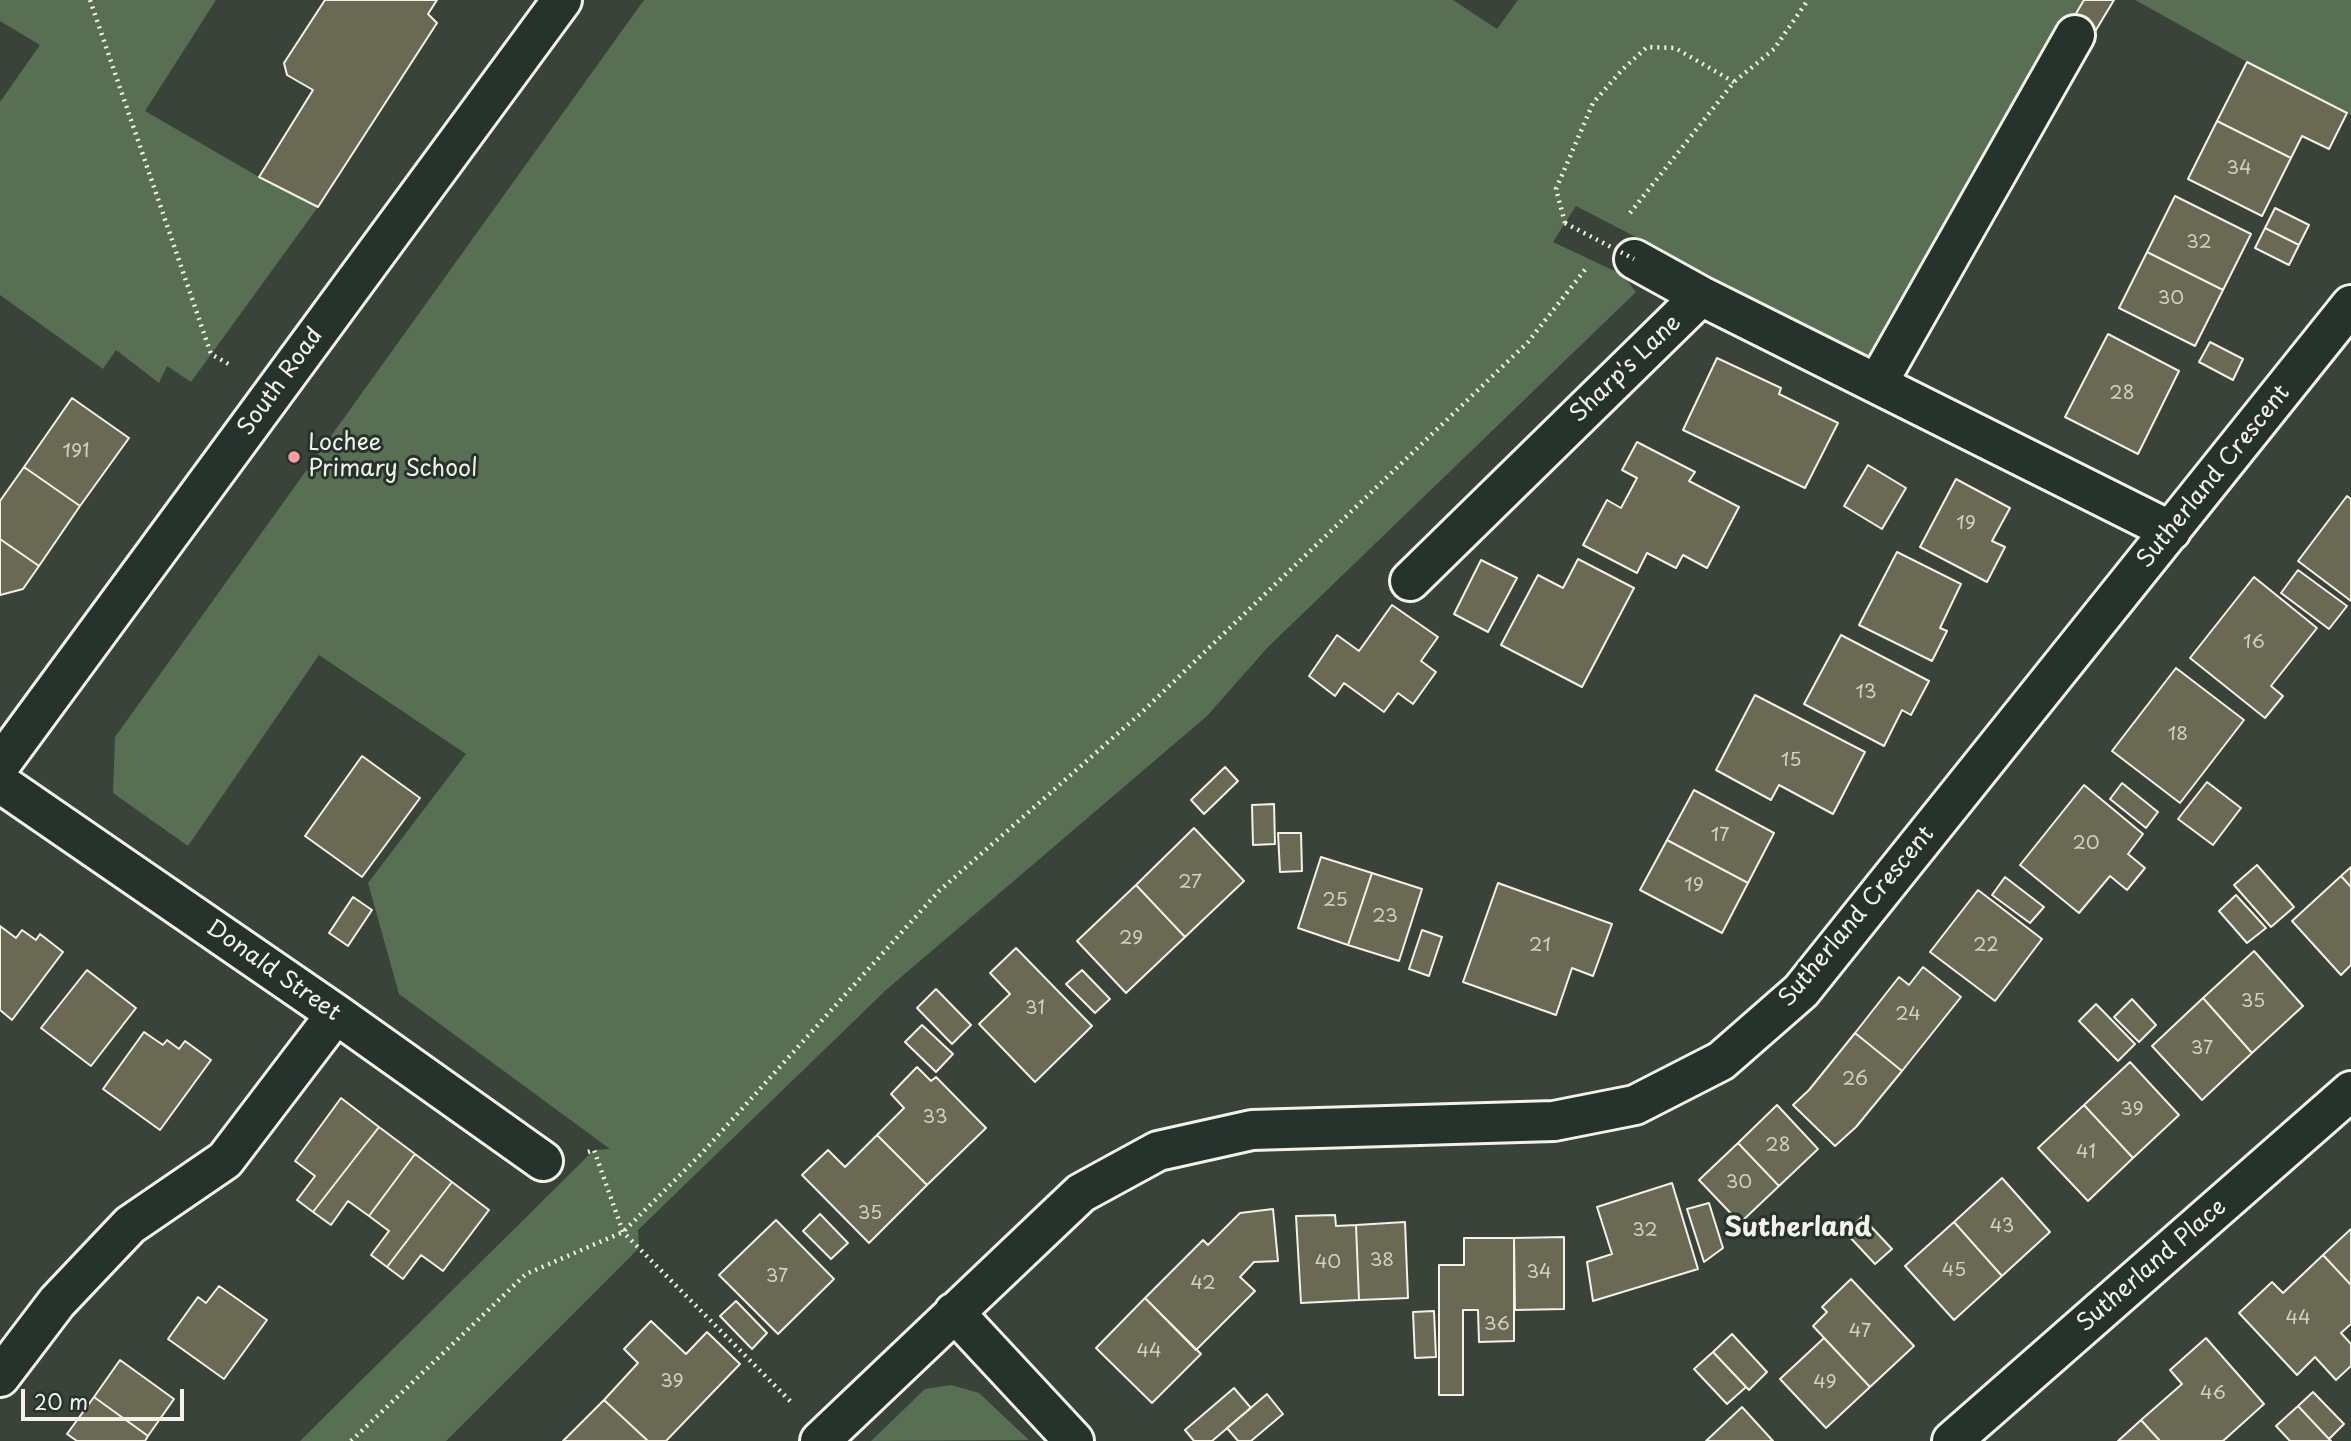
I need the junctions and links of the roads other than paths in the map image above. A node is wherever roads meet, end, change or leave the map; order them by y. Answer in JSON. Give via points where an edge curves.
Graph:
{"nodes":[{"id":1,"x":562,"y":0,"type":"edge"},
{"id":2,"x":2075,"y":35,"type":"dead end"},
{"id":3,"x":1618,"y":246,"type":"road end"},
{"id":4,"x":1701,"y":296,"type":"junction"},
{"id":5,"x":2351,"y":305,"type":"edge"},
{"id":6,"x":1877,"y":384,"type":"junction"},
{"id":7,"x":2171,"y":531,"type":"junction"},
{"id":8,"x":1410,"y":581,"type":"dead end"},
{"id":9,"x":0,"y":765,"type":"edge"},
{"id":10,"x":0,"y":783,"type":"edge"},
{"id":11,"x":336,"y":1014,"type":"junction"},
{"id":12,"x":2351,"y":1091,"type":"edge"},
{"id":13,"x":544,"y":1161,"type":"dead end"},
{"id":14,"x":954,"y":1312,"type":"junction"},
{"id":15,"x":0,"y":1377,"type":"edge"},
{"id":16,"x":822,"y":1439,"type":"edge"},
{"id":17,"x":1074,"y":1441,"type":"edge"},
{"id":18,"x":1952,"y":1441,"type":"edge"}],
"edges":[{"from":1,"to":9,"type":"street","name":"South Road"},
{"from":2,"to":6,"type":"street"},
{"from":3,"to":4,"type":"street"},
{"from":4,"to":6,"type":"street","name":"Sharp's Lane"},
{"from":4,"to":8,"type":"street","name":"Sharp's Lane"},
{"from":5,"to":7,"type":"street","name":"Sutherland Crescent"},
{"from":6,"to":7,"type":"street","name":"Sharp's Lane"},
{"from":7,"to":14,"type":"street","name":"Sutherland Crescent","via":[[1801,991],[1721,1061],[1635,1105],[1554,1121],[1252,1130],[1158,1151],[1081,1194]]},
{"from":10,"to":11,"type":"street","name":"Donald Street"},
{"from":11,"to":13,"type":"street","name":"Donald Street"},
{"from":11,"to":15,"type":"street","via":[[225,1160],[130,1225],[57,1303]]},
{"from":12,"to":18,"type":"street","name":"Sutherland Place"},
{"from":14,"to":16,"type":"street","name":"Sutherland Crescent"},
{"from":14,"to":17,"type":"street"}]}
